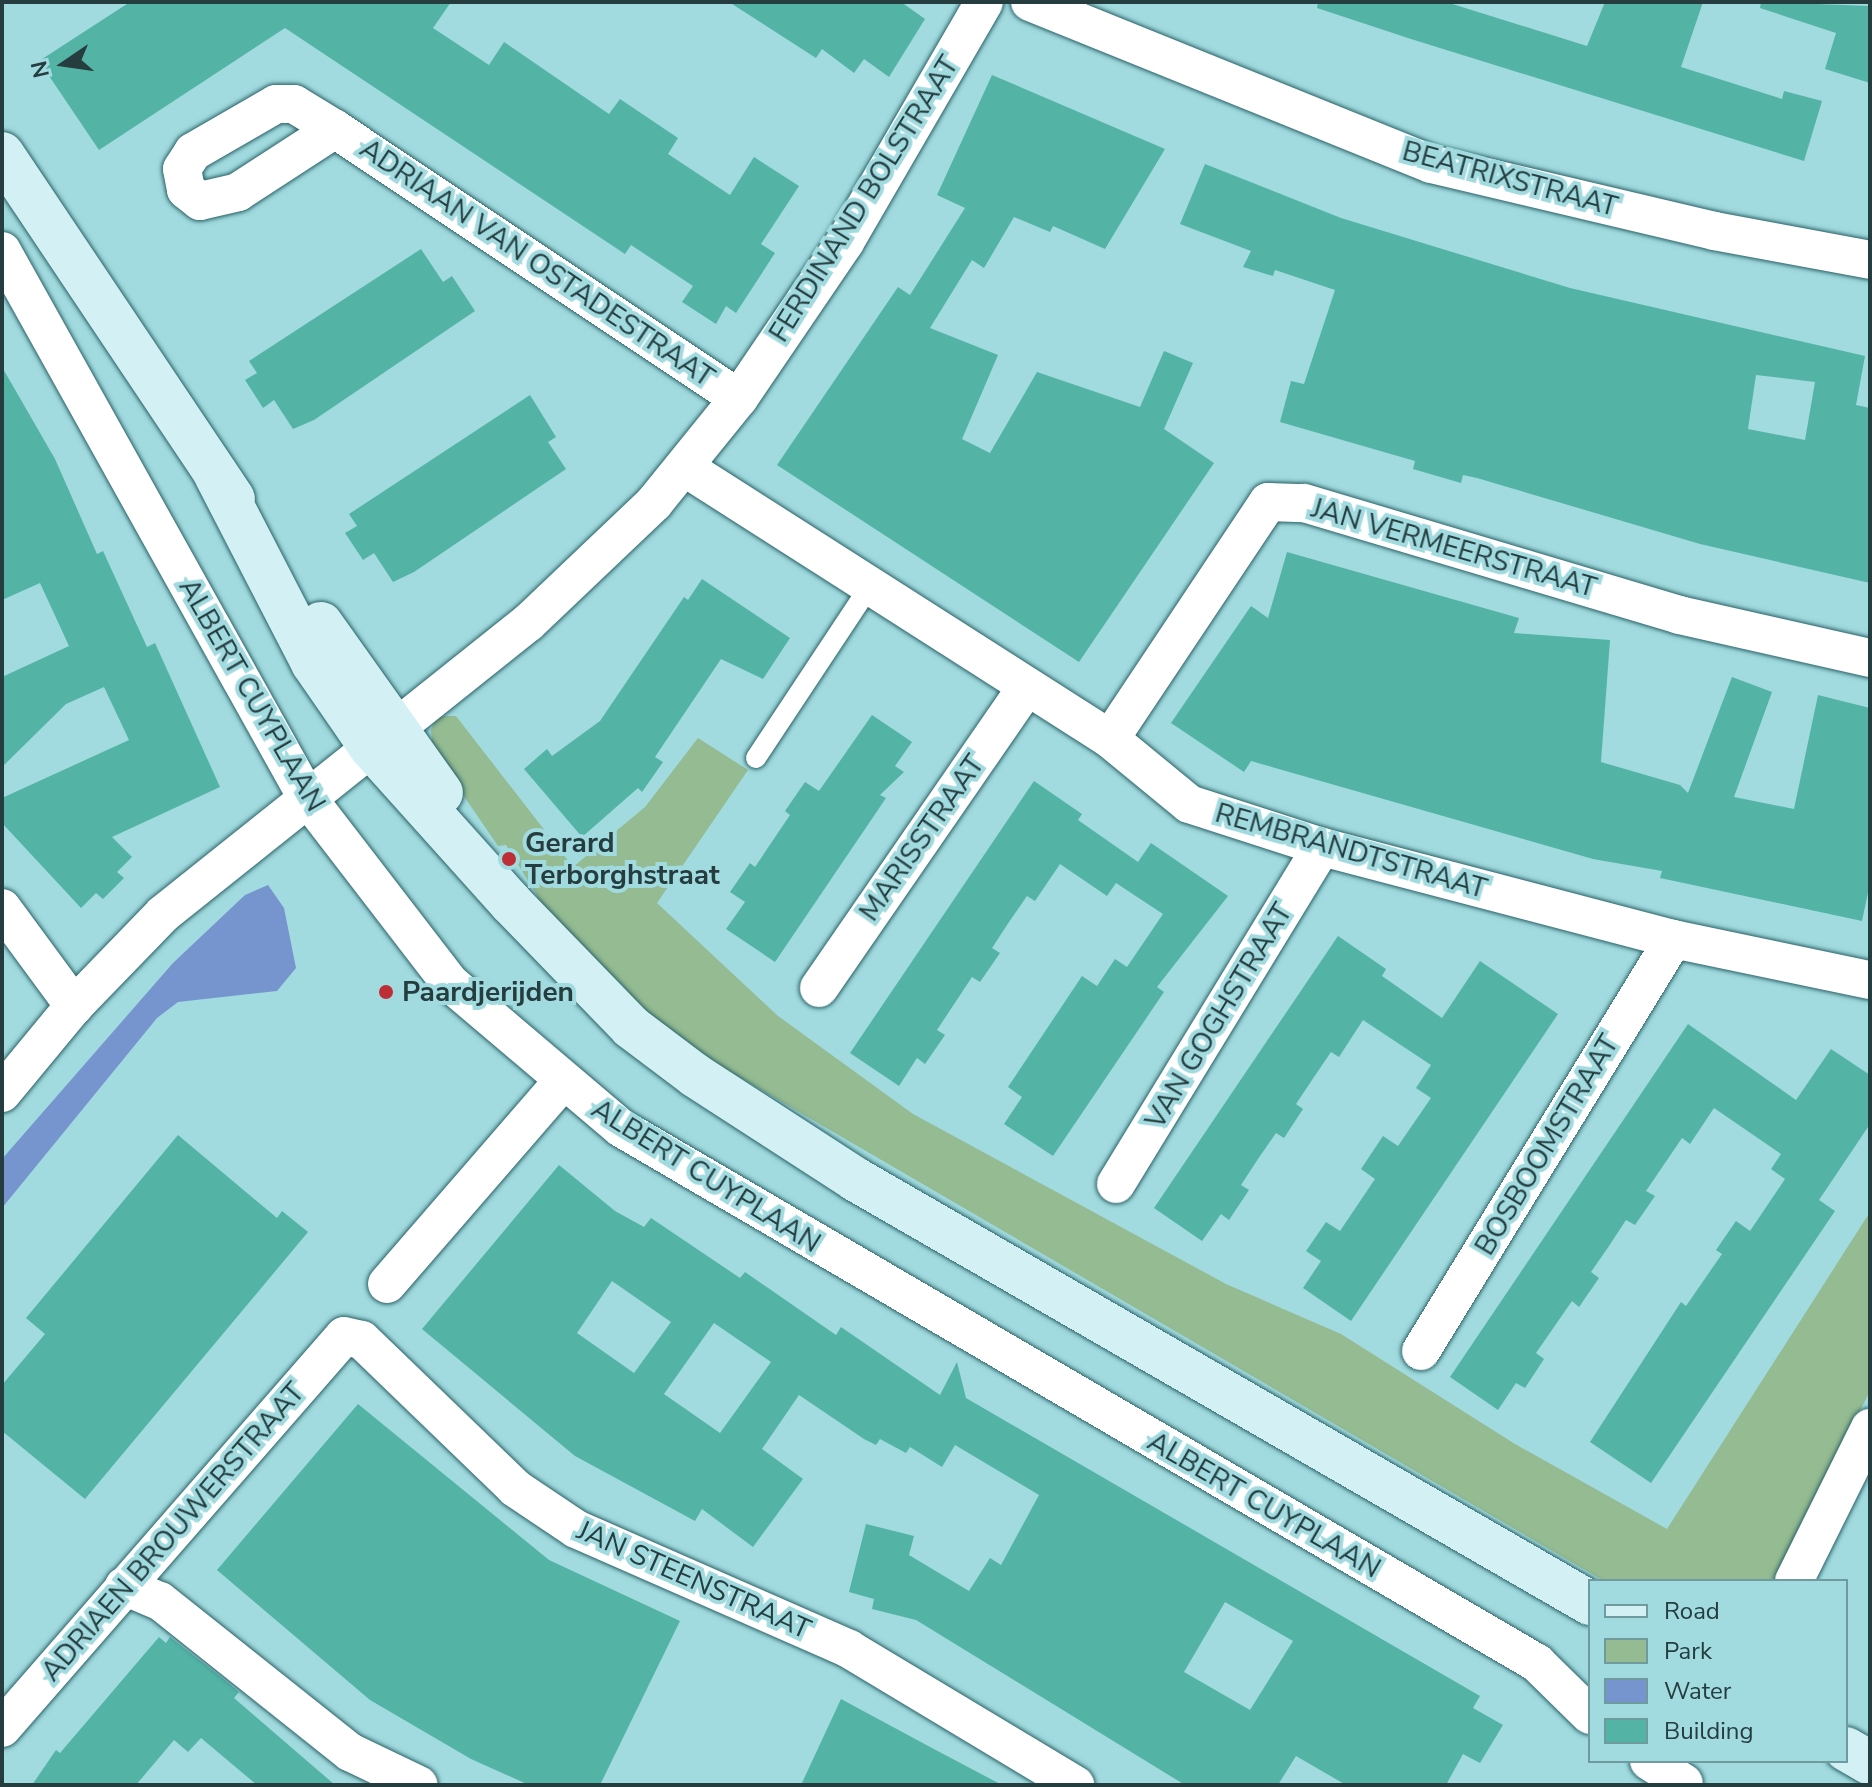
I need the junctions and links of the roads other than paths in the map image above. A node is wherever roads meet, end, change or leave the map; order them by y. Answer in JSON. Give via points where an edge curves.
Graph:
{"nodes":[{"id":1,"x":984,"y":2,"type":"edge"},
{"id":2,"x":1030,"y":2,"type":"edge"},
{"id":3,"x":335,"y":129,"type":"dead end"},
{"id":4,"x":2,"y":154,"type":"edge"},
{"id":5,"x":2,"y":251,"type":"edge"},
{"id":6,"x":1870,"y":260,"type":"edge"},
{"id":7,"x":739,"y":398,"type":"junction"},
{"id":8,"x":684,"y":467,"type":"junction"},
{"id":9,"x":870,"y":586,"type":"junction"},
{"id":10,"x":1870,"y":658,"type":"edge"},
{"id":11,"x":1026,"y":688,"type":"junction"},
{"id":12,"x":384,"y":736,"type":"junction"},
{"id":13,"x":1110,"y":739,"type":"junction"},
{"id":14,"x":756,"y":758,"type":"dead end"},
{"id":15,"x":306,"y":796,"type":"junction"},
{"id":16,"x":1322,"y":847,"type":"junction"},
{"id":17,"x":2,"y":908,"type":"edge"},
{"id":18,"x":1673,"y":939,"type":"junction"},
{"id":19,"x":1870,"y":980,"type":"edge"},
{"id":20,"x":819,"y":988,"type":"dead end"},
{"id":21,"x":74,"y":1006,"type":"junction"},
{"id":22,"x":562,"y":1082,"type":"junction"},
{"id":23,"x":2,"y":1093,"type":"edge"},
{"id":24,"x":1116,"y":1184,"type":"dead end"},
{"id":25,"x":387,"y":1284,"type":"dead end"},
{"id":26,"x":344,"y":1336,"type":"joint"},
{"id":27,"x":1421,"y":1351,"type":"dead end"},
{"id":28,"x":1870,"y":1428,"type":"edge"},
{"id":29,"x":1795,"y":1579,"type":"edge"},
{"id":30,"x":124,"y":1586,"type":"junction"},
{"id":31,"x":1588,"y":1602,"type":"edge"},
{"id":32,"x":1588,"y":1713,"type":"edge"},
{"id":33,"x":2,"y":1728,"type":"edge"},
{"id":34,"x":1848,"y":1750,"type":"edge"},
{"id":35,"x":1654,"y":1763,"type":"edge"},
{"id":36,"x":1870,"y":1763,"type":"edge"},
{"id":37,"x":1687,"y":1776,"type":"edge"},
{"id":38,"x":419,"y":1785,"type":"edge"},
{"id":39,"x":1075,"y":1785,"type":"edge"}],
"edges":[{"from":1,"to":7,"type":"street","name":"FERDINAND BOLSTRAAT","via":[[845,242]]},
{"from":2,"to":6,"type":"street","name":"BEATRIXSTRAAT","via":[[1431,164],[1714,231]]},
{"from":3,"to":7,"type":"street","name":"ADRIAAN VAN OSTADESTRAAT"},
{"from":4,"to":12,"type":"street","via":[[216,475],[313,663]]},
{"from":5,"to":15,"type":"street","name":"ALBERT CUYPLAAN"},
{"from":7,"to":8,"type":"street","name":"FERDINAND BOLSTRAAT"},
{"from":8,"to":9,"type":"street","name":"REMBRANDTSTRAAT"},
{"from":8,"to":12,"type":"street","name":"FERDINAND BOLSTRAAT","via":[[654,503],[528,623]]},
{"from":9,"to":11,"type":"street","name":"REMBRANDTSTRAAT"},
{"from":9,"to":14,"type":"lane"},
{"from":10,"to":13,"type":"street","name":"JAN VERMEERSTRAAT","via":[[1679,615],[1304,503],[1268,502]]},
{"from":11,"to":13,"type":"street","name":"REMBRANDTSTRAAT"},
{"from":11,"to":20,"type":"street","name":"MARISSTRAAT"},
{"from":12,"to":15,"type":"street"},
{"from":12,"to":31,"type":"street","via":[[511,903],[603,1003],[735,1102],[855,1179]]},
{"from":13,"to":16,"type":"street","name":"REMBRANDTSTRAAT","via":[[1189,804]]},
{"from":15,"to":21,"type":"street","via":[[163,914]]},
{"from":15,"to":22,"type":"street","name":"ALBERT CUYPLAAN","via":[[450,983]]},
{"from":16,"to":18,"type":"street","name":"REMBRANDTSTRAAT"},
{"from":16,"to":24,"type":"street","name":"VAN GOGHSTRAAT"},
{"from":17,"to":21,"type":"street"},
{"from":18,"to":19,"type":"street","name":"REMBRANDTSTRAAT"},
{"from":18,"to":27,"type":"street","name":"BOSBOOMSTRAAT"},
{"from":21,"to":23,"type":"street"},
{"from":22,"to":25,"type":"street"},
{"from":22,"to":32,"type":"street","name":"ALBERT CUYPLAAN","via":[[621,1128],[1537,1663]]},
{"from":26,"to":30,"type":"street","name":"ADRIAEN BROUWERSTRAAT"},
{"from":26,"to":39,"type":"street","name":"JAN STEENSTRAAT","via":[[362,1340],[515,1488],[576,1529],[849,1649]]},
{"from":28,"to":29,"type":"street"},
{"from":30,"to":33,"type":"street","name":"ADRIAEN BROUWERSTRAAT"},
{"from":30,"to":38,"type":"street","via":[[160,1601],[350,1752]]},
{"from":34,"to":36,"type":"street"},
{"from":35,"to":37,"type":"street"}]}
